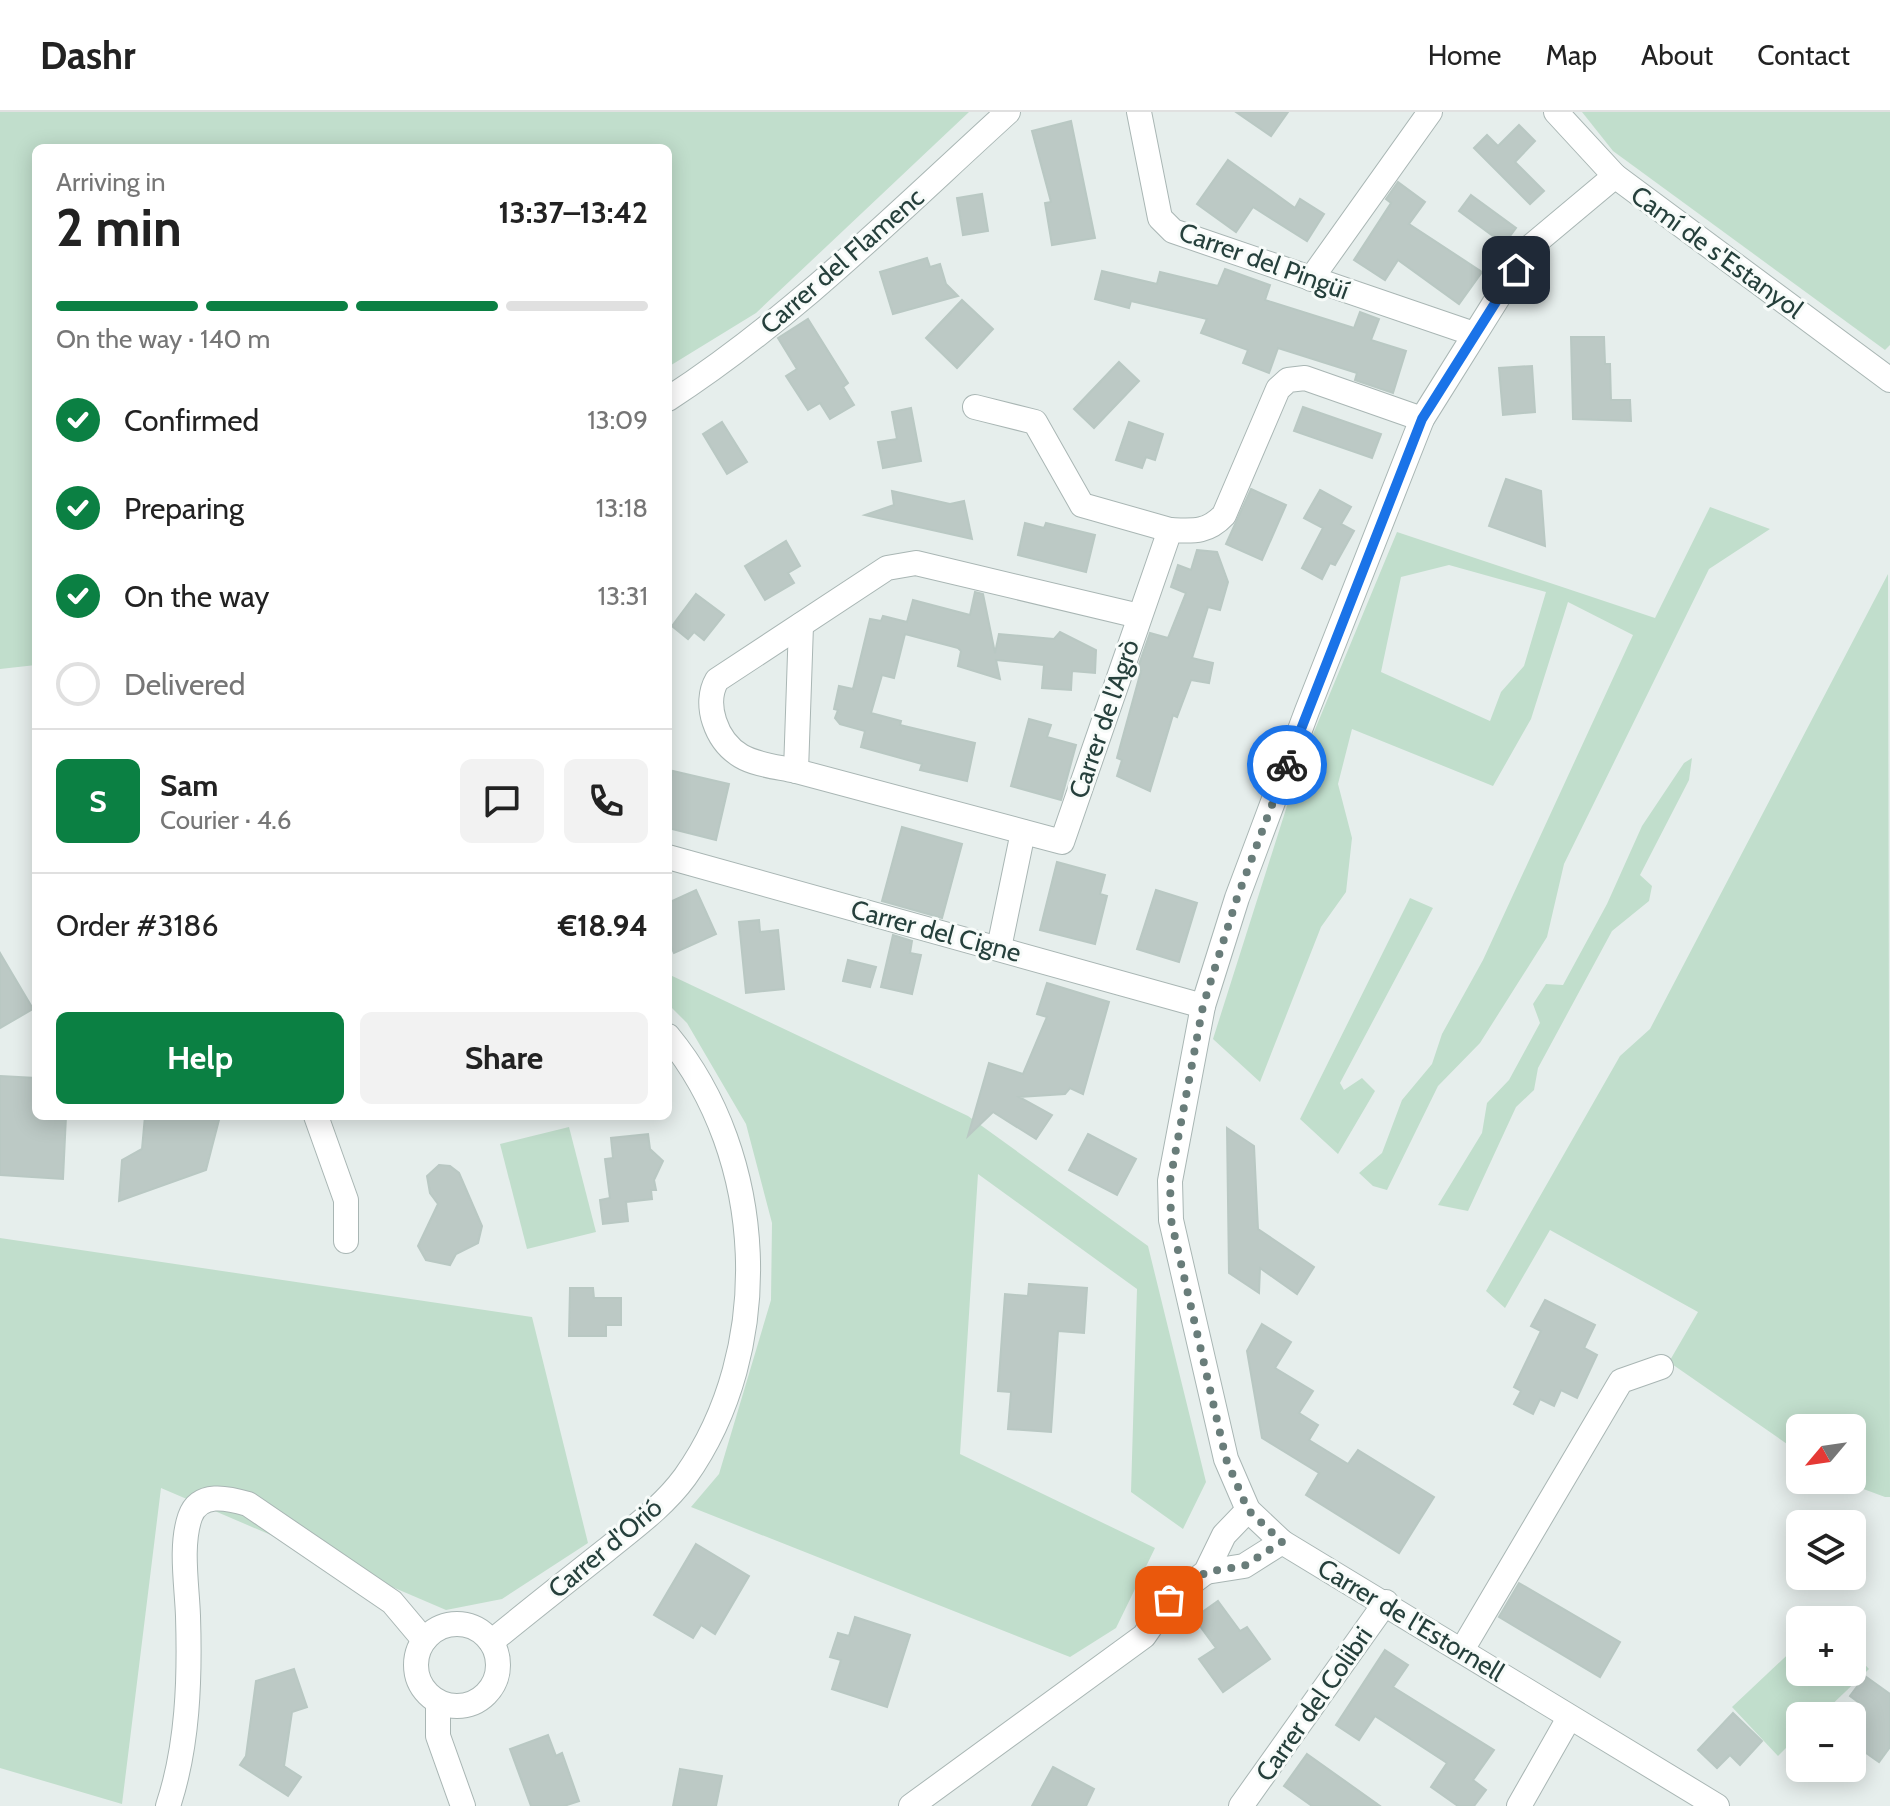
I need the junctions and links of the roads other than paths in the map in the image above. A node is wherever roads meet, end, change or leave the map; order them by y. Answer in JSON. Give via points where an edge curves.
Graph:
{"nodes":[{"id":1,"x":1008,"y":112,"type":"edge"},
{"id":2,"x":1139,"y":112,"type":"edge"},
{"id":3,"x":1430,"y":112,"type":"edge"},
{"id":4,"x":1556,"y":112,"type":"edge"},
{"id":5,"x":1615,"y":176,"type":"junction"},
{"id":6,"x":1311,"y":279,"type":"junction"},
{"id":7,"x":1474,"y":334,"type":"junction"},
{"id":8,"x":1890,"y":380,"type":"edge"},
{"id":9,"x":672,"y":396,"type":"edge"},
{"id":10,"x":975,"y":407,"type":"dead end"},
{"id":11,"x":1422,"y":419,"type":"junction"},
{"id":12,"x":1170,"y":530,"type":"junction"},
{"id":13,"x":1139,"y":616,"type":"junction"},
{"id":14,"x":801,"y":625,"type":"junction"},
{"id":15,"x":796,"y":771,"type":"junction"},
{"id":16,"x":1023,"y":832,"type":"junction"},
{"id":17,"x":672,"y":858,"type":"edge"},
{"id":18,"x":999,"y":948,"type":"junction"},
{"id":19,"x":1203,"y":1006,"type":"junction"},
{"id":20,"x":672,"y":1041,"type":"edge"},
{"id":21,"x":317,"y":1120,"type":"edge"},
{"id":22,"x":346,"y":1241,"type":"dead end"},
{"id":23,"x":1661,"y":1367,"type":"dead end"},
{"id":24,"x":1248,"y":1510,"type":"junction"},
{"id":25,"x":1282,"y":1542,"type":"junction"},
{"id":26,"x":1206,"y":1572,"type":"junction"},
{"id":27,"x":1386,"y":1602,"type":"junction"},
{"id":28,"x":424,"y":1640,"type":"junction"},
{"id":29,"x":491,"y":1642,"type":"junction"},
{"id":30,"x":1462,"y":1650,"type":"junction"},
{"id":31,"x":438,"y":1702,"type":"junction"},
{"id":32,"x":1569,"y":1718,"type":"junction"},
{"id":33,"x":168,"y":1806,"type":"edge"},
{"id":34,"x":463,"y":1806,"type":"edge"},
{"id":35,"x":911,"y":1806,"type":"edge"},
{"id":36,"x":1241,"y":1806,"type":"edge"},
{"id":37,"x":1519,"y":1806,"type":"edge"},
{"id":38,"x":1717,"y":1806,"type":"edge"}],
"edges":[{"from":1,"to":9,"type":"street","name":"Carrer del Flamenc","via":[[792,308]]},
{"from":2,"to":6,"type":"street","name":"Carrer del Pingüí","via":[[1160,218],[1173,231]]},
{"from":3,"to":6,"type":"street"},
{"from":4,"to":5,"type":"street","name":"Camí de s'Estanyol"},
{"from":5,"to":7,"type":"street","name":"Carrer de l'Estornell","via":[[1529,248]]},
{"from":5,"to":8,"type":"street","name":"Camí de s'Estanyol"},
{"from":6,"to":7,"type":"street","name":"Carrer del Pingüí"},
{"from":7,"to":11,"type":"street","name":"Carrer de l'Estornell"},
{"from":10,"to":12,"type":"street","via":[[1035,422],[1082,505]]},
{"from":11,"to":12,"type":"street","via":[[1305,378],[1288,380],[1278,389],[1224,515],[1202,531]]},
{"from":11,"to":19,"type":"street","name":"Carrer de l'Estornell","via":[[1285,769]]},
{"from":12,"to":13,"type":"street","name":"Carrer de l'Agrò"},
{"from":13,"to":14,"type":"street","name":"Carrer de l'Agrò","via":[[900,563]]},
{"from":13,"to":16,"type":"street","name":"Carrer de l'Agrò","via":[[1062,842]]},
{"from":14,"to":15,"type":"street"},
{"from":14,"to":15,"type":"street","name":"Carrer de l'Agrò","via":[[717,680],[709,694],[715,722],[742,757]]},
{"from":15,"to":16,"type":"street","name":"Carrer de l'Agrò"},
{"from":16,"to":18,"type":"street"},
{"from":17,"to":18,"type":"street","name":"Carrer del Cigne"},
{"from":18,"to":19,"type":"street","name":"Carrer del Cigne"},
{"from":19,"to":24,"type":"street","name":"Carrer de l'Estornell","via":[[1170,1181],[1171,1220],[1226,1459]]},
{"from":20,"to":29,"type":"street","name":"Carrer d'Orió","via":[[694,1067],[706,1094],[746,1208],[740,1352],[721,1413],[684,1477],[650,1515]]},
{"from":21,"to":22,"type":"street","via":[[346,1200]]},
{"from":23,"to":30,"type":"street","via":[[1621,1381]]},
{"from":24,"to":25,"type":"street","name":"Carrer de l'Estornell"},
{"from":24,"to":26,"type":"street","via":[[1224,1535]]},
{"from":25,"to":26,"type":"street","via":[[1244,1566]]},
{"from":25,"to":27,"type":"street","name":"Carrer de l'Estornell"},
{"from":26,"to":35,"type":"street","via":[[1169,1600],[1144,1636]]},
{"from":27,"to":30,"type":"street","name":"Carrer de l'Estornell"},
{"from":27,"to":36,"type":"street","name":"Carrer del Colibri"},
{"from":28,"to":29,"type":"street","via":[[445,1625],[458,1623],[482,1632]]},
{"from":28,"to":31,"type":"street","via":[[416,1674]]},
{"from":28,"to":33,"type":"street","via":[[392,1602],[248,1504],[226,1497],[205,1500],[190,1515],[186,1545],[190,1678],[176,1784]]},
{"from":29,"to":31,"type":"street","via":[[498,1668],[488,1692],[465,1705]]},
{"from":30,"to":32,"type":"street","name":"Carrer de l'Estornell"},
{"from":31,"to":34,"type":"street","via":[[438,1736]]},
{"from":32,"to":37,"type":"street"},
{"from":32,"to":38,"type":"street","name":"Carrer de l'Estornell"}]}
